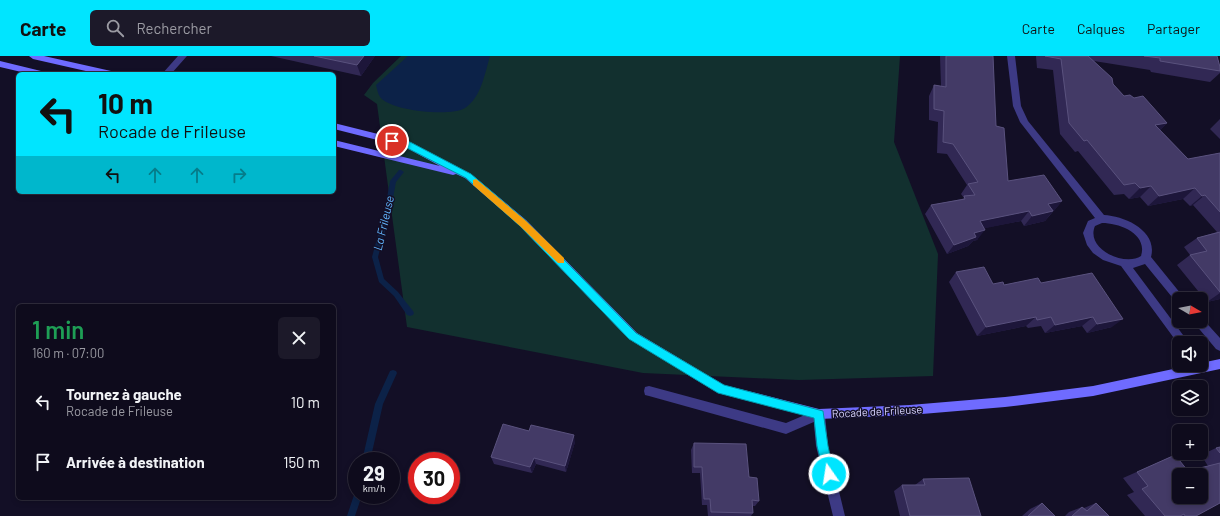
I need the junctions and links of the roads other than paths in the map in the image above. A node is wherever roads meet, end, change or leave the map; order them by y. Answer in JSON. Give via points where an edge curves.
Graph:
{"nodes":[{"id":1,"x":33,"y":56,"type":"edge"},
{"id":2,"x":183,"y":56,"type":"edge"},
{"id":3,"x":1011,"y":56,"type":"edge"},
{"id":4,"x":0,"y":64,"type":"edge"},
{"id":5,"x":33,"y":72,"type":"edge"},
{"id":6,"x":103,"y":72,"type":"edge"},
{"id":7,"x":168,"y":72,"type":"edge"},
{"id":8,"x":336,"y":126,"type":"edge"},
{"id":9,"x":336,"y":143,"type":"edge"},
{"id":10,"x":468,"y":176,"type":"junction"},
{"id":11,"x":1101,"y":219,"type":"junction"},
{"id":12,"x":1146,"y":258,"type":"junction"},
{"id":13,"x":1125,"y":264,"type":"junction"},
{"id":14,"x":1174,"y":292,"type":"edge"},
{"id":15,"x":1204,"y":328,"type":"edge"},
{"id":16,"x":1179,"y":336,"type":"edge"},
{"id":17,"x":1220,"y":346,"type":"edge"},
{"id":18,"x":1220,"y":364,"type":"edge"},
{"id":19,"x":1208,"y":366,"type":"edge"},
{"id":20,"x":1179,"y":372,"type":"edge"},
{"id":21,"x":648,"y":391,"type":"dead end"},
{"id":22,"x":819,"y":414,"type":"junction"},
{"id":23,"x":839,"y":516,"type":"edge"}],
"edges":[{"from":1,"to":6,"type":"street"},
{"from":2,"to":7,"type":"street"},
{"from":3,"to":11,"type":"street","via":[[1017,106],[1024,122]]},
{"from":4,"to":5,"type":"street"},
{"from":8,"to":10,"type":"street","name":"Rocade de Frileuse","via":[[407,144]]},
{"from":9,"to":10,"type":"street","name":"Rocade de Frileuse"},
{"from":10,"to":22,"type":"street","name":"Rocade de Frileuse","via":[[523,223],[633,336],[722,390]]},
{"from":11,"to":12,"type":"street","via":[[1117,221],[1134,228],[1147,244]]},
{"from":11,"to":13,"type":"street","via":[[1091,224],[1088,234],[1092,245],[1106,258]]},
{"from":12,"to":13,"type":"street","via":[[1137,264]]},
{"from":12,"to":14,"type":"street"},
{"from":13,"to":16,"type":"street"},
{"from":15,"to":17,"type":"street"},
{"from":18,"to":19,"type":"street","name":"Rocade de Frileuse"},
{"from":20,"to":22,"type":"street","name":"Rocade de Frileuse","via":[[1093,391],[1005,402]]},
{"from":21,"to":22,"type":"street","via":[[786,429]]},
{"from":22,"to":23,"type":"street","via":[[822,446]]}]}
